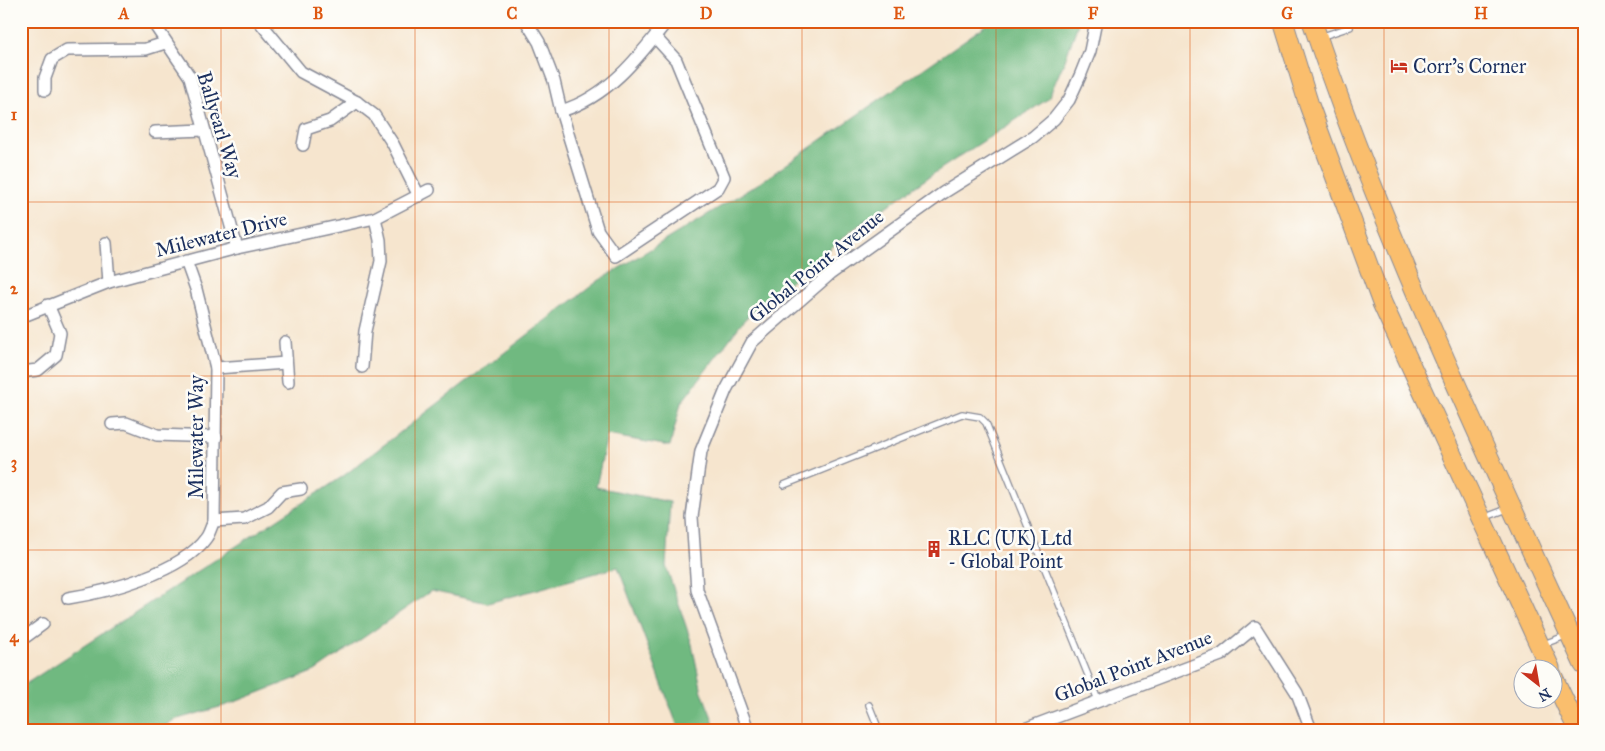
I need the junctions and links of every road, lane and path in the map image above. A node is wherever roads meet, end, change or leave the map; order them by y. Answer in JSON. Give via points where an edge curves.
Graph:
{"nodes":[{"id":1,"x":152,"y":21,"type":"edge"},
{"id":2,"x":259,"y":21,"type":"edge"},
{"id":3,"x":526,"y":21,"type":"edge"},
{"id":4,"x":667,"y":21,"type":"edge"},
{"id":5,"x":1096,"y":21,"type":"edge"},
{"id":6,"x":1283,"y":21,"type":"edge"},
{"id":7,"x":1348,"y":21,"type":"edge"},
{"id":8,"x":1315,"y":30,"type":"edge"},
{"id":9,"x":655,"y":37,"type":"junction"},
{"id":10,"x":165,"y":43,"type":"junction"},
{"id":11,"x":45,"y":90,"type":"dead end"},
{"id":12,"x":357,"y":102,"type":"junction"},
{"id":13,"x":561,"y":111,"type":"junction"},
{"id":14,"x":204,"y":130,"type":"junction"},
{"id":15,"x":155,"y":132,"type":"dead end"},
{"id":16,"x":303,"y":145,"type":"dead end"},
{"id":17,"x":375,"y":218,"type":"junction"},
{"id":18,"x":106,"y":243,"type":"dead end"},
{"id":19,"x":237,"y":248,"type":"junction"},
{"id":20,"x":186,"y":261,"type":"junction"},
{"id":21,"x":109,"y":282,"type":"junction"},
{"id":22,"x":48,"y":305,"type":"junction"},
{"id":23,"x":21,"y":317,"type":"edge"},
{"id":24,"x":285,"y":342,"type":"dead end"},
{"id":25,"x":286,"y":363,"type":"junction"},
{"id":26,"x":362,"y":367,"type":"dead end"},
{"id":27,"x":216,"y":368,"type":"junction"},
{"id":28,"x":21,"y":372,"type":"edge"},
{"id":29,"x":288,"y":382,"type":"dead end"},
{"id":30,"x":112,"y":424,"type":"dead end"},
{"id":31,"x":216,"y":437,"type":"junction"},
{"id":32,"x":784,"y":485,"type":"dead end"},
{"id":33,"x":301,"y":489,"type":"dead end"},
{"id":34,"x":1512,"y":508,"type":"junction"},
{"id":35,"x":1481,"y":519,"type":"junction"},
{"id":36,"x":214,"y":521,"type":"junction"},
{"id":37,"x":68,"y":598,"type":"dead end"},
{"id":38,"x":43,"y":624,"type":"dead end"},
{"id":39,"x":1570,"y":635,"type":"junction"},
{"id":40,"x":21,"y":640,"type":"edge"},
{"id":41,"x":1539,"y":646,"type":"junction"},
{"id":42,"x":1545,"y":658,"type":"edge"},
{"id":43,"x":1584,"y":665,"type":"edge"},
{"id":44,"x":1562,"y":696,"type":"edge"},
{"id":45,"x":1098,"y":700,"type":"junction"},
{"id":46,"x":869,"y":705,"type":"dead end"},
{"id":47,"x":748,"y":730,"type":"edge"},
{"id":48,"x":879,"y":730,"type":"edge"},
{"id":49,"x":1022,"y":730,"type":"edge"},
{"id":50,"x":1312,"y":730,"type":"edge"},
{"id":51,"x":1578,"y":730,"type":"edge"}],
"edges":[{"from":1,"to":10,"type":"street","name":"Ballyearl Way"},
{"from":2,"to":12,"type":"street","via":[[301,72]]},
{"from":3,"to":13,"type":"street","via":[[548,63]]},
{"from":4,"to":9,"type":"street"},
{"from":5,"to":47,"type":"street","name":"Global Point Avenue","via":[[1090,51],[1080,76],[1069,100],[1054,119],[1033,137],[936,198],[830,274],[752,342],[726,390],[701,452],[692,517],[697,590]]},
{"from":6,"to":35,"type":"highway","via":[[1316,124],[1382,303]]},
{"from":7,"to":8,"type":"lane","via":[[1350,27]]},
{"from":8,"to":34,"type":"highway","via":[[1416,294]]},
{"from":9,"to":13,"type":"street","via":[[606,89],[579,105]]},
{"from":9,"to":13,"type":"street","via":[[680,68],[724,177],[718,188],[616,256],[598,231]]},
{"from":10,"to":11,"type":"street","via":[[146,49],[67,50],[52,59],[45,78]]},
{"from":10,"to":14,"type":"street","name":"Ballyearl Way","via":[[190,77]]},
{"from":12,"to":16,"type":"street","via":[[330,121],[306,129]]},
{"from":12,"to":17,"type":"street","name":"Milewater Drive","via":[[374,115],[424,193]]},
{"from":14,"to":15,"type":"street"},
{"from":14,"to":19,"type":"street","name":"Ballyearl Way"},
{"from":17,"to":19,"type":"street","name":"Milewater Drive"},
{"from":17,"to":26,"type":"street","via":[[381,261],[365,331]]},
{"from":18,"to":21,"type":"street"},
{"from":19,"to":20,"type":"street","name":"Milewater Drive"},
{"from":20,"to":21,"type":"street","name":"Milewater Drive"},
{"from":20,"to":27,"type":"street","name":"Milewater Way"},
{"from":21,"to":22,"type":"street","name":"Milewater Drive"},
{"from":22,"to":23,"type":"street","name":"Milewater Drive"},
{"from":22,"to":28,"type":"street","via":[[60,333],[56,355],[38,370]]},
{"from":24,"to":25,"type":"street"},
{"from":25,"to":27,"type":"street"},
{"from":25,"to":29,"type":"street"},
{"from":27,"to":31,"type":"street","name":"Milewater Way"},
{"from":30,"to":31,"type":"street","via":[[126,423],[157,434]]},
{"from":31,"to":36,"type":"street","name":"Milewater Way"},
{"from":32,"to":45,"type":"lane","via":[[962,414],[980,417],[986,423]]},
{"from":33,"to":36,"type":"street","name":"Milewater Way","via":[[282,492],[268,507],[244,519]]},
{"from":34,"to":35,"type":"lane"},
{"from":34,"to":39,"type":"highway"},
{"from":35,"to":41,"type":"highway"},
{"from":36,"to":37,"type":"street","via":[[206,538],[182,559],[147,577],[99,593]]},
{"from":38,"to":40,"type":"street"},
{"from":39,"to":41,"type":"lane"},
{"from":39,"to":43,"type":"highway"},
{"from":41,"to":42,"type":"highway"},
{"from":44,"to":51,"type":"highway"},
{"from":45,"to":49,"type":"street","name":"Global Point Avenue"},
{"from":45,"to":50,"type":"street","name":"Global Point Avenue","via":[[1221,655],[1255,627],[1297,693]]},
{"from":46,"to":48,"type":"lane"}]}
